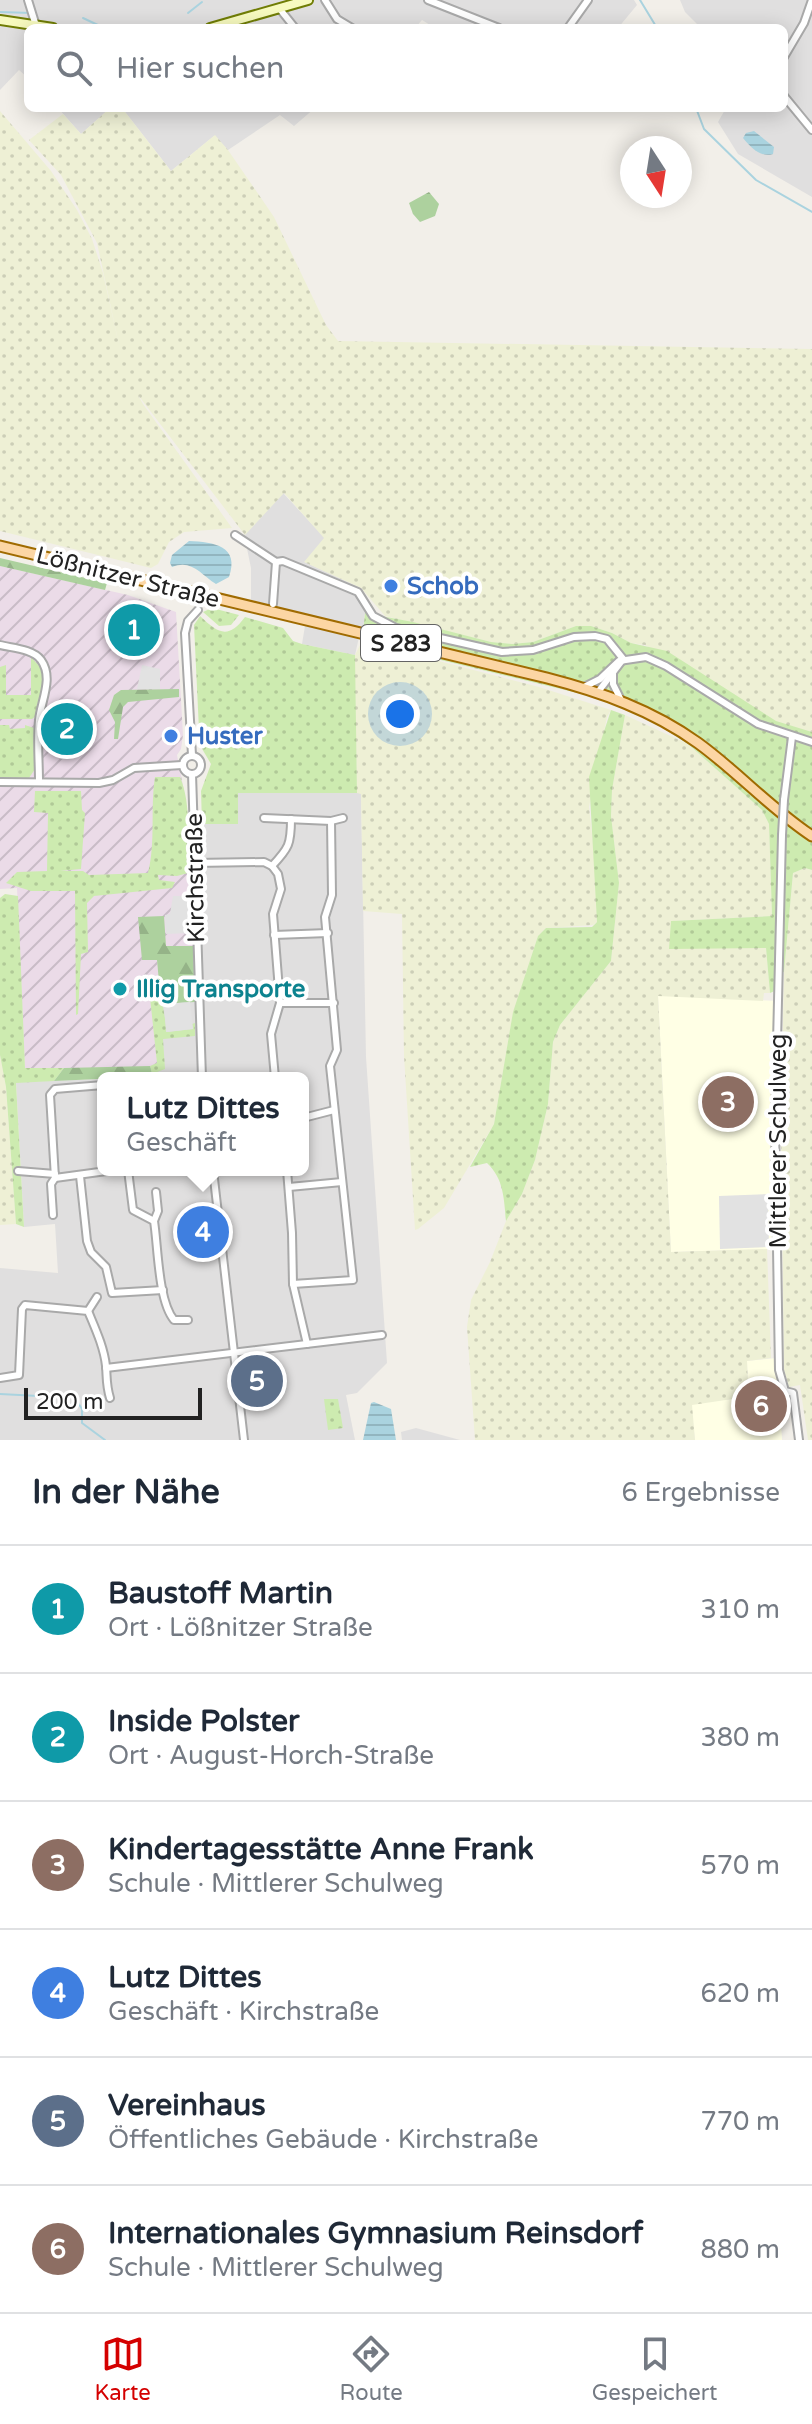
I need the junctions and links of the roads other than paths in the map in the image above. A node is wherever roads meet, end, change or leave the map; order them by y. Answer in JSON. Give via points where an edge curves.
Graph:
{"nodes":[{"id":1,"x":28,"y":0,"type":"edge"},
{"id":2,"x":308,"y":0,"type":"edge"},
{"id":3,"x":325,"y":0,"type":"edge"},
{"id":4,"x":428,"y":0,"type":"edge"},
{"id":5,"x":588,"y":0,"type":"edge"},
{"id":6,"x":812,"y":0,"type":"edge"},
{"id":7,"x":279,"y":8,"type":"junction"},
{"id":8,"x":0,"y":20,"type":"edge"},
{"id":9,"x":804,"y":23,"type":"junction"},
{"id":10,"x":24,"y":24,"type":"edge"},
{"id":11,"x":35,"y":24,"type":"edge"},
{"id":12,"x":224,"y":24,"type":"edge"},
{"id":13,"x":292,"y":24,"type":"edge"},
{"id":14,"x":345,"y":24,"type":"edge"},
{"id":15,"x":489,"y":24,"type":"edge"},
{"id":16,"x":571,"y":24,"type":"edge"},
{"id":17,"x":812,"y":28,"type":"edge"},
{"id":18,"x":788,"y":50,"type":"edge"},
{"id":19,"x":788,"y":101,"type":"edge"},
{"id":20,"x":812,"y":130,"type":"edge"},
{"id":21,"x":235,"y":535,"type":"dead end"},
{"id":22,"x":0,"y":546,"type":"edge"},
{"id":23,"x":276,"y":562,"type":"junction"},
{"id":24,"x":273,"y":604,"type":"dead end"},
{"id":25,"x":198,"y":610,"type":"dead end"},
{"id":26,"x":0,"y":645,"type":"edge"},
{"id":27,"x":624,"y":660,"type":"junction"},
{"id":28,"x":614,"y":671,"type":"junction"},
{"id":29,"x":600,"y":679,"type":"junction"},
{"id":30,"x":584,"y":687,"type":"junction"},
{"id":31,"x":598,"y":692,"type":"junction"},
{"id":32,"x":621,"y":700,"type":"junction"},
{"id":33,"x":792,"y":737,"type":"junction"},
{"id":34,"x":812,"y":742,"type":"edge"},
{"id":35,"x":192,"y":755,"type":"junction"},
{"id":36,"x":182,"y":765,"type":"junction"},
{"id":37,"x":192,"y":774,"type":"junction"},
{"id":38,"x":0,"y":782,"type":"edge"},
{"id":39,"x":39,"y":782,"type":"junction"},
{"id":40,"x":264,"y":818,"type":"dead end"},
{"id":41,"x":343,"y":818,"type":"dead end"},
{"id":42,"x":291,"y":819,"type":"junction"},
{"id":43,"x":331,"y":821,"type":"junction"},
{"id":44,"x":812,"y":836,"type":"edge"},
{"id":45,"x":195,"y":863,"type":"junction"},
{"id":46,"x":272,"y":866,"type":"junction"},
{"id":47,"x":328,"y":933,"type":"junction"},
{"id":48,"x":274,"y":935,"type":"junction"},
{"id":49,"x":280,"y":1003,"type":"junction"},
{"id":50,"x":334,"y":1003,"type":"junction"},
{"id":51,"x":202,"y":1072,"type":"edge"},
{"id":52,"x":274,"y":1072,"type":"edge"},
{"id":53,"x":97,"y":1086,"type":"edge"},
{"id":54,"x":334,"y":1110,"type":"junction"},
{"id":55,"x":309,"y":1116,"type":"edge"},
{"id":56,"x":18,"y":1171,"type":"dead end"},
{"id":57,"x":97,"y":1173,"type":"edge"},
{"id":58,"x":55,"y":1176,"type":"junction"},
{"id":59,"x":80,"y":1176,"type":"junction"},
{"id":60,"x":129,"y":1176,"type":"edge"},
{"id":61,"x":214,"y":1176,"type":"edge"},
{"id":62,"x":288,"y":1176,"type":"edge"},
{"id":63,"x":342,"y":1182,"type":"junction"},
{"id":64,"x":289,"y":1187,"type":"junction"},
{"id":65,"x":156,"y":1192,"type":"dead end"},
{"id":66,"x":53,"y":1215,"type":"dead end"},
{"id":67,"x":154,"y":1221,"type":"junction"},
{"id":68,"x":293,"y":1284,"type":"junction"},
{"id":69,"x":163,"y":1290,"type":"junction"},
{"id":70,"x":97,"y":1297,"type":"dead end"},
{"id":71,"x":88,"y":1311,"type":"junction"},
{"id":72,"x":188,"y":1320,"type":"dead end"},
{"id":73,"x":382,"y":1335,"type":"dead end"},
{"id":74,"x":307,"y":1344,"type":"junction"},
{"id":75,"x":234,"y":1353,"type":"junction"},
{"id":76,"x":106,"y":1368,"type":"junction"},
{"id":77,"x":0,"y":1378,"type":"edge"},
{"id":78,"x":110,"y":1398,"type":"dead end"},
{"id":79,"x":244,"y":1440,"type":"edge"},
{"id":80,"x":799,"y":1440,"type":"edge"}],
"edges":[{"from":1,"to":11,"type":"street"},
{"from":2,"to":7,"type":"main road"},
{"from":3,"to":14,"type":"street"},
{"from":4,"to":15,"type":"street"},
{"from":5,"to":16,"type":"street"},
{"from":6,"to":9,"type":"street"},
{"from":7,"to":12,"type":"main road"},
{"from":7,"to":13,"type":"street"},
{"from":8,"to":10,"type":"main road"},
{"from":9,"to":17,"type":"street"},
{"from":9,"to":18,"type":"street"},
{"from":19,"to":20,"type":"street"},
{"from":21,"to":23,"type":"street"},
{"from":22,"to":30,"type":"main road","name":"Lößnitzer Straße","number":"S 283"},
{"from":23,"to":24,"type":"street"},
{"from":23,"to":27,"type":"street","via":[[358,592],[373,616],[396,628],[502,652],[595,636],[607,639]]},
{"from":25,"to":35,"type":"street","name":"Kirchstraße","via":[[185,633]]},
{"from":26,"to":39,"type":"street","via":[[36,656],[44,667]]},
{"from":27,"to":28,"type":"street"},
{"from":27,"to":29,"type":"street"},
{"from":27,"to":33,"type":"street","via":[[657,661],[758,724]]},
{"from":28,"to":31,"type":"street"},
{"from":28,"to":32,"type":"street","via":[[613,684]]},
{"from":29,"to":30,"type":"street"},
{"from":29,"to":31,"type":"street"},
{"from":30,"to":31,"type":"main road","number":"S 283"},
{"from":31,"to":32,"type":"main road","number":"S 283"},
{"from":32,"to":44,"type":"main road","number":"S 283","via":[[700,745]]},
{"from":33,"to":34,"type":"street"},
{"from":33,"to":80,"type":"street","name":"Mittlerer Schulweg","bridge":true,"via":[[782,835],[775,1125],[779,1370],[785,1391],[793,1393]]},
{"from":35,"to":36,"type":"street"},
{"from":35,"to":37,"type":"street","name":"Kirchstraße","via":[[201,765]]},
{"from":36,"to":37,"type":"street"},
{"from":36,"to":39,"type":"street","via":[[134,768],[99,783]]},
{"from":37,"to":45,"type":"street","name":"Kirchstraße"},
{"from":38,"to":39,"type":"street"},
{"from":40,"to":42,"type":"street"},
{"from":41,"to":43,"type":"street"},
{"from":42,"to":43,"type":"street"},
{"from":42,"to":46,"type":"street","via":[[291,841]]},
{"from":43,"to":47,"type":"street"},
{"from":45,"to":46,"type":"street"},
{"from":45,"to":51,"type":"street","name":"Kirchstraße"},
{"from":46,"to":48,"type":"street","via":[[281,889],[273,914]]},
{"from":47,"to":48,"type":"street"},
{"from":47,"to":50,"type":"street"},
{"from":48,"to":49,"type":"street"},
{"from":49,"to":50,"type":"street"},
{"from":49,"to":52,"type":"street","via":[[271,1034]]},
{"from":50,"to":54,"type":"street"},
{"from":53,"to":58,"type":"street","via":[[55,1089],[50,1095]]},
{"from":54,"to":55,"type":"street"},
{"from":54,"to":63,"type":"street"},
{"from":56,"to":58,"type":"street"},
{"from":57,"to":59,"type":"street"},
{"from":58,"to":59,"type":"street"},
{"from":58,"to":66,"type":"street"},
{"from":59,"to":69,"type":"street","via":[[87,1241],[106,1267],[112,1293]]},
{"from":60,"to":67,"type":"street","via":[[133,1210]]},
{"from":61,"to":75,"type":"street"},
{"from":62,"to":64,"type":"street"},
{"from":63,"to":64,"type":"street"},
{"from":63,"to":68,"type":"street","via":[[353,1280]]},
{"from":64,"to":68,"type":"street"},
{"from":65,"to":67,"type":"street"},
{"from":67,"to":69,"type":"street"},
{"from":68,"to":74,"type":"street"},
{"from":69,"to":72,"type":"street","via":[[174,1320]]},
{"from":70,"to":71,"type":"street"},
{"from":71,"to":76,"type":"street"},
{"from":71,"to":77,"type":"street","via":[[25,1305],[19,1375]]},
{"from":73,"to":74,"type":"street"},
{"from":74,"to":75,"type":"street"},
{"from":75,"to":76,"type":"street"},
{"from":75,"to":79,"type":"street"},
{"from":76,"to":78,"type":"street"}]}
